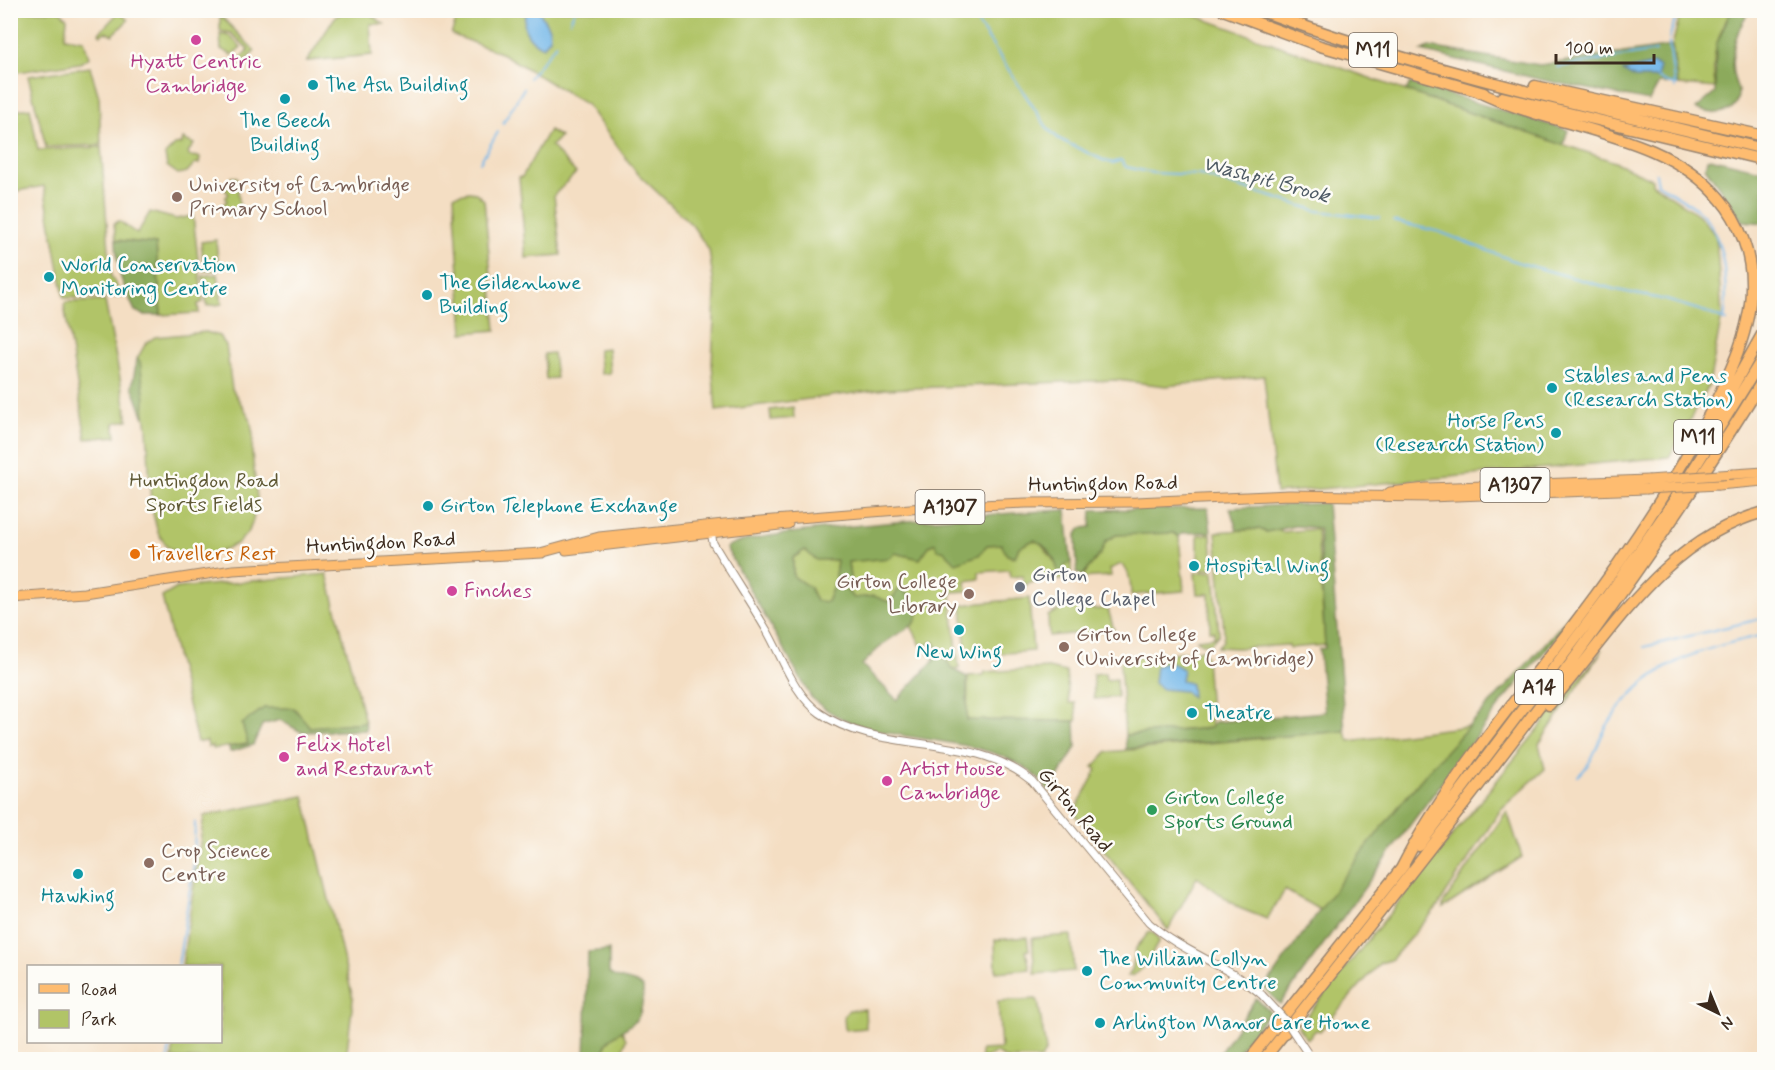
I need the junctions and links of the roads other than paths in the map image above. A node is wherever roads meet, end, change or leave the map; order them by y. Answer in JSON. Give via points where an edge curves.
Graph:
{"nodes":[{"id":1,"x":1223,"y":10,"type":"edge"},
{"id":2,"x":1259,"y":10,"type":"edge"},
{"id":3,"x":1490,"y":82,"type":"junction"},
{"id":4,"x":1477,"y":91,"type":"junction"},
{"id":5,"x":1764,"y":136,"type":"edge"},
{"id":6,"x":1764,"y":149,"type":"edge"},
{"id":7,"x":1764,"y":160,"type":"edge"},
{"id":8,"x":1764,"y":331,"type":"edge"},
{"id":9,"x":1764,"y":356,"type":"edge"},
{"id":10,"x":1764,"y":378,"type":"edge"},
{"id":11,"x":1764,"y":472,"type":"edge"},
{"id":12,"x":1764,"y":481,"type":"edge"},
{"id":13,"x":1647,"y":484,"type":"junction"},
{"id":14,"x":1673,"y":502,"type":"junction"},
{"id":15,"x":1764,"y":512,"type":"edge"},
{"id":16,"x":710,"y":529,"type":"junction"},
{"id":17,"x":10,"y":598,"type":"edge"},
{"id":18,"x":1523,"y":730,"type":"junction"},
{"id":19,"x":1401,"y":869,"type":"junction"},
{"id":20,"x":1249,"y":1059,"type":"edge"},
{"id":21,"x":1263,"y":1059,"type":"edge"},
{"id":22,"x":1312,"y":1059,"type":"edge"}],
"edges":[{"from":1,"to":4,"type":"highway","number":"M11","via":[[1320,46]]},
{"from":2,"to":3,"type":"highway","number":"M11","via":[[1336,39]]},
{"from":3,"to":5,"type":"highway","number":"M11","via":[[1515,82]]},
{"from":3,"to":6,"type":"highway","number":"M11"},
{"from":4,"to":7,"type":"highway","number":"M11"},
{"from":4,"to":19,"type":"highway","number":"M11","via":[[1503,104],[1642,146],[1678,164],[1720,198],[1734,219],[1742,237],[1751,287],[1739,348],[1696,441],[1618,564],[1447,790]]},
{"from":8,"to":14,"type":"highway","via":[[1679,482]]},
{"from":9,"to":14,"type":"highway","number":"A14"},
{"from":10,"to":18,"type":"highway","number":"A14","via":[[1669,527]]},
{"from":11,"to":13,"type":"main road","name":"Huntingdon Road","number":"A1307","bridge":true},
{"from":12,"to":13,"type":"main road","name":"Huntingdon Road","number":"A1307","bridge":true},
{"from":13,"to":16,"type":"main road","name":"Huntingdon Road","number":"A1307","via":[[1390,492],[1384,496],[1015,503],[822,517],[765,528]]},
{"from":14,"to":19,"type":"highway","number":"A14","via":[[1608,596]]},
{"from":15,"to":18,"type":"highway","number":"A14","via":[[1723,527],[1674,559],[1639,594],[1547,708]]},
{"from":16,"to":17,"type":"main road","name":"Huntingdon Road","number":"A1307","via":[[599,537],[540,553],[234,570],[84,593]]},
{"from":16,"to":22,"type":"street","name":"Girton Road","bridge":true,"via":[[712,543],[801,692],[819,712],[860,731],[987,755],[1017,768],[1032,780],[1149,923],[1167,939],[1224,968],[1262,995]]},
{"from":18,"to":21,"type":"highway","number":"A14"},
{"from":19,"to":20,"type":"highway","number":"A14"}]}
